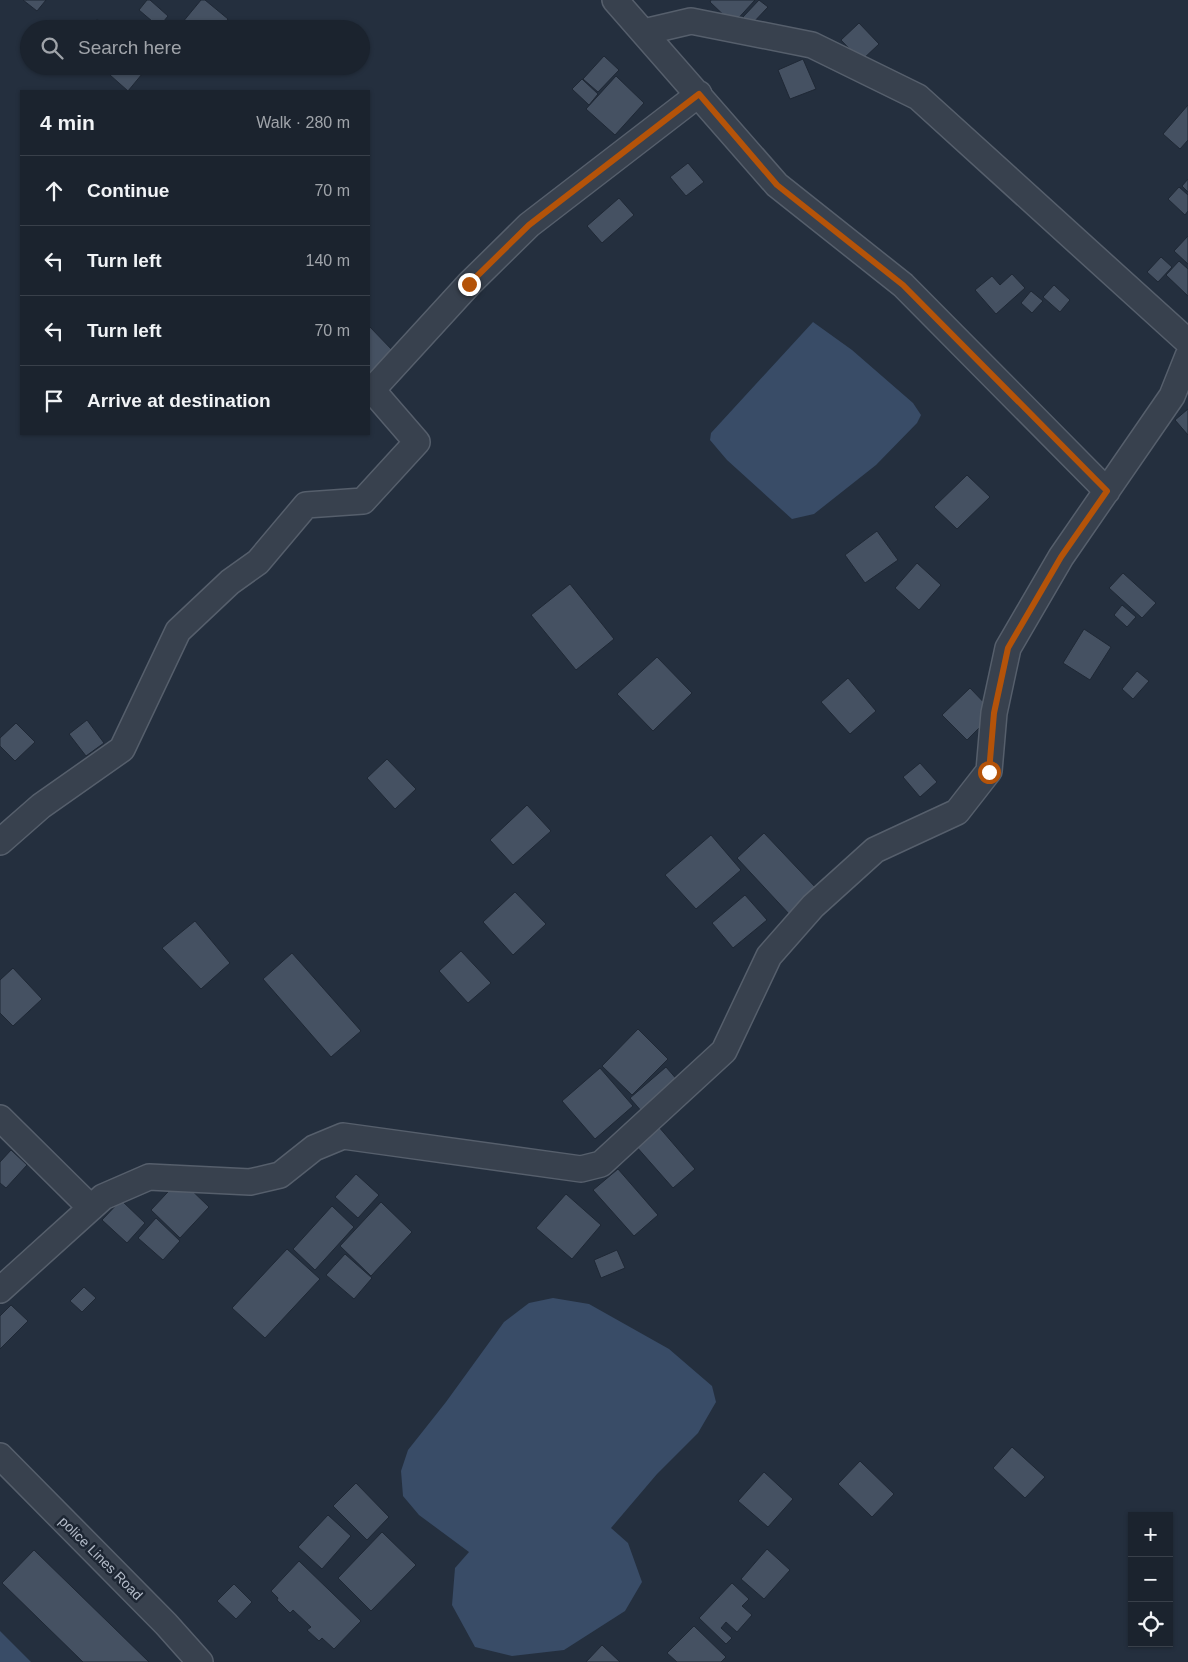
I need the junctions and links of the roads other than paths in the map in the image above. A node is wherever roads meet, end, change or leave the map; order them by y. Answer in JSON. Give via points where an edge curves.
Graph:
{"nodes":[{"id":1,"x":615,"y":0,"type":"edge"},
{"id":2,"x":644,"y":32,"type":"junction"},
{"id":3,"x":699,"y":94,"type":"junction"},
{"id":4,"x":1188,"y":342,"type":"edge"},
{"id":5,"x":1188,"y":356,"type":"edge"},
{"id":6,"x":1107,"y":491,"type":"junction"},
{"id":7,"x":0,"y":842,"type":"edge"},
{"id":8,"x":0,"y":1118,"type":"edge"},
{"id":9,"x":91,"y":1208,"type":"junction"},
{"id":10,"x":0,"y":1290,"type":"edge"},
{"id":11,"x":0,"y":1456,"type":"edge"},
{"id":12,"x":200,"y":1662,"type":"edge"}],
"edges":[{"from":1,"to":2,"type":"street"},
{"from":2,"to":3,"type":"street"},
{"from":2,"to":4,"type":"street","via":[[691,20],[812,45],[918,97]]},
{"from":3,"to":6,"type":"street","via":[[777,185],[903,285]]},
{"from":3,"to":7,"type":"street","via":[[529,225],[469,284],[372,390],[416,442],[363,502],[306,505],[258,562],[230,582],[178,630],[122,749],[41,806]]},
{"from":5,"to":6,"type":"street","via":[[1172,396]]},
{"from":6,"to":9,"type":"street","via":[[1061,557],[1008,648],[994,713],[989,772],[957,812],[875,850],[813,906],[769,956],[724,1051],[601,1164],[582,1169],[343,1136],[314,1148],[280,1175],[250,1182],[149,1177],[103,1197]]},
{"from":8,"to":9,"type":"street"},
{"from":9,"to":10,"type":"street"},
{"from":11,"to":12,"type":"street","name":"police Lines Road"}]}
